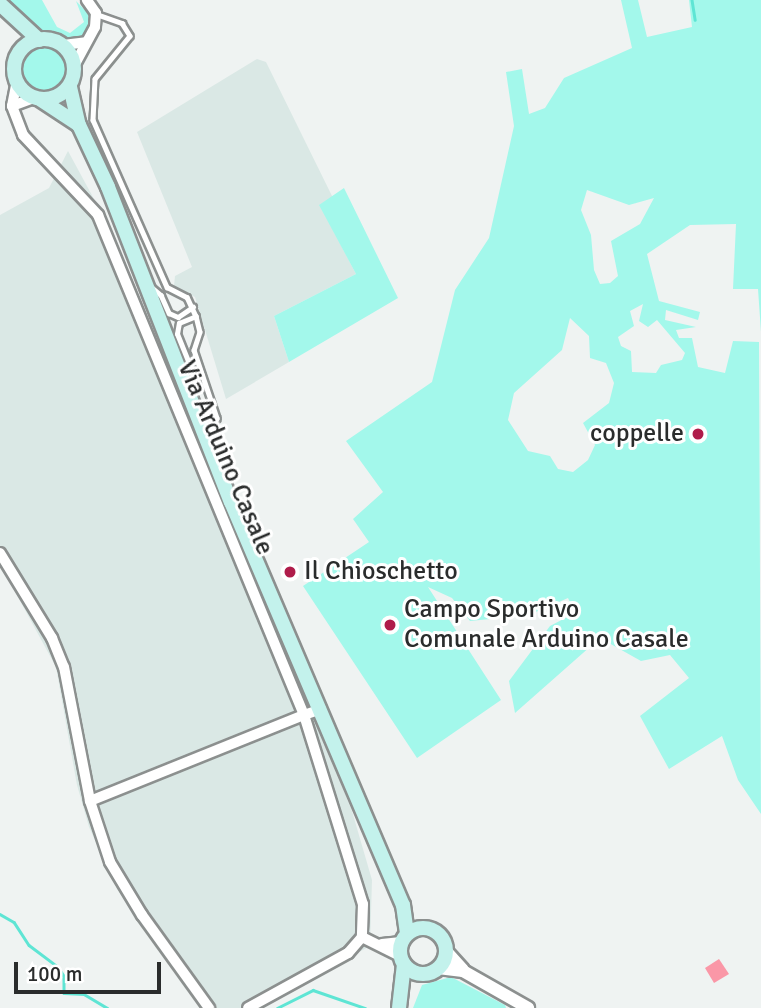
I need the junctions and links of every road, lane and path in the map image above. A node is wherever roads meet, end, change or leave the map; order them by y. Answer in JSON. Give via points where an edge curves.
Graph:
{"nodes":[{"id":1,"x":87,"y":0,"type":"edge"},
{"id":2,"x":0,"y":5,"type":"edge"},
{"id":3,"x":96,"y":13,"type":"junction"},
{"id":4,"x":39,"y":40,"type":"junction"},
{"id":5,"x":86,"y":42,"type":"junction"},
{"id":6,"x":63,"y":46,"type":"junction"},
{"id":7,"x":19,"y":52,"type":"junction"},
{"id":8,"x":75,"y":64,"type":"junction"},
{"id":9,"x":17,"y":81,"type":"junction"},
{"id":10,"x":70,"y":87,"type":"junction"},
{"id":11,"x":37,"y":99,"type":"junction"},
{"id":12,"x":12,"y":106,"type":"junction"},
{"id":13,"x":79,"y":125,"type":"junction"},
{"id":14,"x":146,"y":284,"type":"junction"},
{"id":15,"x":193,"y":307,"type":"junction"},
{"id":16,"x":197,"y":316,"type":"junction"},
{"id":17,"x":191,"y":396,"type":"junction"},
{"id":18,"x":207,"y":438,"type":"junction"},
{"id":19,"x":0,"y":553,"type":"edge"},
{"id":20,"x":321,"y":709,"type":"junction"},
{"id":21,"x":304,"y":715,"type":"junction"},
{"id":22,"x":90,"y":801,"type":"junction"},
{"id":23,"x":403,"y":905,"type":"junction"},
{"id":24,"x":425,"y":928,"type":"junction"},
{"id":25,"x":362,"y":937,"type":"junction"},
{"id":26,"x":446,"y":951,"type":"junction"},
{"id":27,"x":406,"y":954,"type":"junction"},
{"id":28,"x":438,"y":968,"type":"junction"},
{"id":29,"x":463,"y":971,"type":"junction"},
{"id":30,"x":400,"y":1004,"type":"edge"},
{"id":31,"x":209,"y":1008,"type":"edge"},
{"id":32,"x":248,"y":1008,"type":"edge"},
{"id":33,"x":528,"y":1008,"type":"edge"}],
"edges":[{"from":1,"to":3,"type":"street"},
{"from":2,"to":4,"type":"main road"},
{"from":2,"to":7,"type":"main road"},
{"from":3,"to":5,"type":"street","via":[[96,27]]},
{"from":3,"to":15,"type":"lane","via":[[122,23],[130,36],[95,79],[93,120],[167,287],[187,297]]},
{"from":4,"to":6,"type":"main road"},
{"from":4,"to":7,"type":"main road"},
{"from":5,"to":6,"type":"street"},
{"from":5,"to":8,"type":"street"},
{"from":6,"to":8,"type":"main road"},
{"from":7,"to":9,"type":"main road"},
{"from":8,"to":10,"type":"main road"},
{"from":9,"to":11,"type":"main road"},
{"from":9,"to":12,"type":"street"},
{"from":10,"to":11,"type":"main road","via":[[56,98]]},
{"from":10,"to":13,"type":"main road","name":"Via Arduino Casale"},
{"from":11,"to":12,"type":"street"},
{"from":11,"to":13,"type":"main road"},
{"from":12,"to":21,"type":"street","name":"Via Arduino Casale","via":[[23,135],[98,215]]},
{"from":13,"to":14,"type":"main road","name":"Via Arduino Casale"},
{"from":14,"to":15,"type":"lane","via":[[154,285],[169,313],[178,317]]},
{"from":14,"to":17,"type":"main road","name":"Via Arduino Casale"},
{"from":15,"to":16,"type":"lane"},
{"from":16,"to":17,"type":"lane","via":[[178,323],[177,334],[196,384]]},
{"from":16,"to":18,"type":"lane","via":[[200,332],[194,350],[217,418]]},
{"from":17,"to":18,"type":"main road","name":"Via Arduino Casale"},
{"from":18,"to":20,"type":"main road","name":"Via Arduino Casale"},
{"from":19,"to":22,"type":"street","via":[[65,667]]},
{"from":20,"to":21,"type":"street"},
{"from":20,"to":23,"type":"main road","name":"Via Arduino Casale"},
{"from":21,"to":22,"type":"street"},
{"from":21,"to":25,"type":"street","name":"Via Arduino Casale","via":[[363,904]]},
{"from":22,"to":31,"type":"street","via":[[120,882]]},
{"from":23,"to":24,"type":"main road"},
{"from":23,"to":27,"type":"main road"},
{"from":24,"to":26,"type":"main road","via":[[440,935]]},
{"from":24,"to":27,"type":"main road"},
{"from":25,"to":27,"type":"street"},
{"from":25,"to":32,"type":"street","via":[[348,953]]},
{"from":26,"to":28,"type":"main road"},
{"from":26,"to":29,"type":"street"},
{"from":27,"to":28,"type":"main road"},
{"from":27,"to":30,"type":"main road"},
{"from":28,"to":29,"type":"street"},
{"from":29,"to":33,"type":"street"}]}
